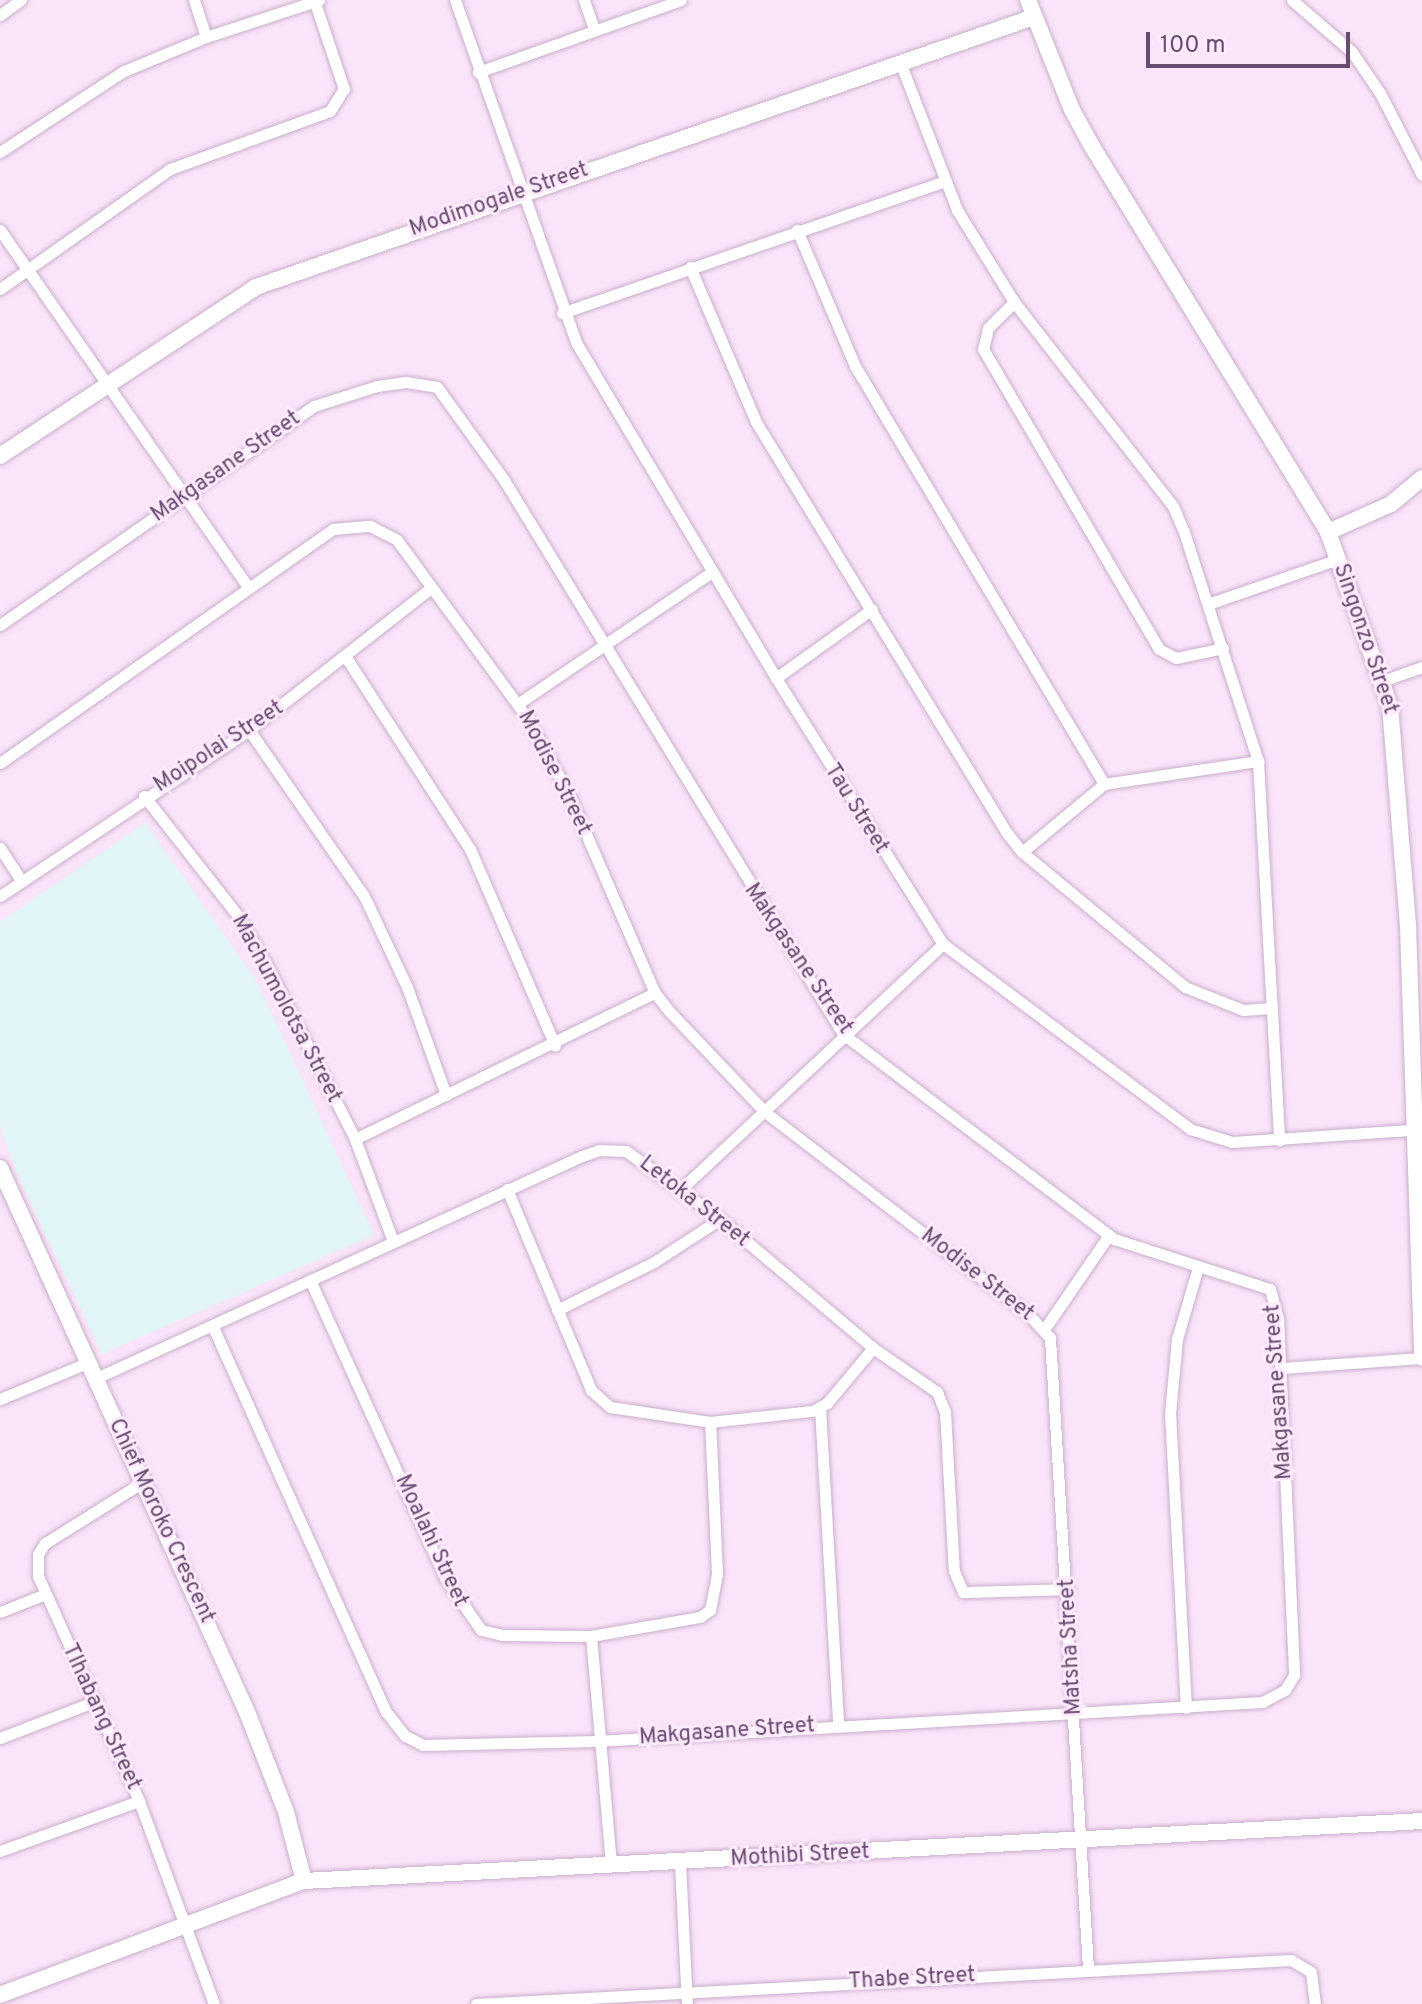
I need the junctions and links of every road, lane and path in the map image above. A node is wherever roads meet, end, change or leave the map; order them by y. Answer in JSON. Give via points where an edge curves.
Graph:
{"nodes":[{"id":1,"x":21,"y":0,"type":"edge"},
{"id":2,"x":194,"y":0,"type":"edge"},
{"id":3,"x":316,"y":0,"type":"edge"},
{"id":4,"x":455,"y":0,"type":"edge"},
{"id":5,"x":584,"y":0,"type":"edge"},
{"id":6,"x":681,"y":0,"type":"edge"},
{"id":7,"x":1028,"y":0,"type":"edge"},
{"id":8,"x":1292,"y":0,"type":"edge"},
{"id":9,"x":0,"y":15,"type":"edge"},
{"id":10,"x":1034,"y":17,"type":"junction"},
{"id":11,"x":594,"y":29,"type":"junction"},
{"id":12,"x":206,"y":37,"type":"junction"},
{"id":13,"x":900,"y":62,"type":"junction"},
{"id":14,"x":478,"y":72,"type":"junction"},
{"id":15,"x":0,"y":152,"type":"edge"},
{"id":16,"x":1422,"y":175,"type":"edge"},
{"id":17,"x":943,"y":182,"type":"junction"},
{"id":18,"x":520,"y":193,"type":"junction"},
{"id":19,"x":0,"y":230,"type":"edge"},
{"id":20,"x":797,"y":230,"type":"junction"},
{"id":21,"x":690,"y":267,"type":"junction"},
{"id":22,"x":28,"y":268,"type":"junction"},
{"id":23,"x":0,"y":289,"type":"edge"},
{"id":24,"x":1014,"y":302,"type":"junction"},
{"id":25,"x":562,"y":313,"type":"junction"},
{"id":26,"x":107,"y":381,"type":"junction"},
{"id":27,"x":0,"y":456,"type":"edge"},
{"id":28,"x":1422,"y":478,"type":"edge"},
{"id":29,"x":186,"y":493,"type":"junction"},
{"id":30,"x":1328,"y":532,"type":"junction"},
{"id":31,"x":1338,"y":559,"type":"junction"},
{"id":32,"x":712,"y":572,"type":"junction"},
{"id":33,"x":249,"y":588,"type":"junction"},
{"id":34,"x":431,"y":588,"type":"junction"},
{"id":35,"x":1208,"y":604,"type":"junction"},
{"id":36,"x":872,"y":609,"type":"junction"},
{"id":37,"x":0,"y":625,"type":"edge"},
{"id":38,"x":605,"y":643,"type":"junction"},
{"id":39,"x":1223,"y":648,"type":"junction"},
{"id":40,"x":347,"y":659,"type":"junction"},
{"id":41,"x":1422,"y":667,"type":"edge"},
{"id":42,"x":776,"y":678,"type":"junction"},
{"id":43,"x":1382,"y":681,"type":"junction"},
{"id":44,"x":519,"y":703,"type":"junction"},
{"id":45,"x":249,"y":730,"type":"junction"},
{"id":46,"x":1258,"y":761,"type":"junction"},
{"id":47,"x":0,"y":763,"type":"edge"},
{"id":48,"x":1104,"y":784,"type":"junction"},
{"id":49,"x":144,"y":796,"type":"junction"},
{"id":50,"x":0,"y":848,"type":"edge"},
{"id":51,"x":1022,"y":852,"type":"junction"},
{"id":52,"x":21,"y":880,"type":"junction"},
{"id":53,"x":0,"y":896,"type":"edge"},
{"id":54,"x":1415,"y":926,"type":"edge"},
{"id":55,"x":943,"y":944,"type":"junction"},
{"id":56,"x":655,"y":993,"type":"junction"},
{"id":57,"x":1272,"y":1008,"type":"junction"},
{"id":58,"x":843,"y":1034,"type":"junction"},
{"id":59,"x":555,"y":1045,"type":"junction"},
{"id":60,"x":446,"y":1095,"type":"junction"},
{"id":61,"x":765,"y":1112,"type":"junction"},
{"id":62,"x":1418,"y":1130,"type":"edge"},
{"id":63,"x":355,"y":1139,"type":"junction"},
{"id":64,"x":1279,"y":1140,"type":"junction"},
{"id":65,"x":0,"y":1168,"type":"edge"},
{"id":66,"x":507,"y":1189,"type":"junction"},
{"id":67,"x":681,"y":1189,"type":"junction"},
{"id":68,"x":1418,"y":1215,"type":"edge"},
{"id":69,"x":720,"y":1219,"type":"junction"},
{"id":70,"x":1109,"y":1235,"type":"junction"},
{"id":71,"x":393,"y":1241,"type":"junction"},
{"id":72,"x":1198,"y":1267,"type":"junction"},
{"id":73,"x":310,"y":1280,"type":"junction"},
{"id":74,"x":557,"y":1310,"type":"junction"},
{"id":75,"x":212,"y":1325,"type":"junction"},
{"id":76,"x":1045,"y":1328,"type":"junction"},
{"id":77,"x":873,"y":1348,"type":"junction"},
{"id":78,"x":1422,"y":1358,"type":"edge"},
{"id":79,"x":87,"y":1363,"type":"junction"},
{"id":80,"x":1281,"y":1368,"type":"junction"},
{"id":81,"x":94,"y":1379,"type":"junction"},
{"id":82,"x":0,"y":1399,"type":"edge"},
{"id":83,"x":820,"y":1408,"type":"junction"},
{"id":84,"x":710,"y":1422,"type":"junction"},
{"id":85,"x":146,"y":1480,"type":"junction"},
{"id":86,"x":1068,"y":1589,"type":"junction"},
{"id":87,"x":43,"y":1595,"type":"junction"},
{"id":88,"x":0,"y":1612,"type":"edge"},
{"id":89,"x":591,"y":1636,"type":"junction"},
{"id":90,"x":96,"y":1701,"type":"junction"},
{"id":91,"x":1186,"y":1708,"type":"junction"},
{"id":92,"x":1075,"y":1712,"type":"junction"},
{"id":93,"x":838,"y":1724,"type":"junction"},
{"id":94,"x":0,"y":1738,"type":"edge"},
{"id":95,"x":596,"y":1741,"type":"junction"},
{"id":96,"x":139,"y":1801,"type":"junction"},
{"id":97,"x":1422,"y":1821,"type":"edge"},
{"id":98,"x":1081,"y":1839,"type":"junction"},
{"id":99,"x":0,"y":1851,"type":"edge"},
{"id":100,"x":680,"y":1863,"type":"junction"},
{"id":101,"x":611,"y":1866,"type":"junction"},
{"id":102,"x":304,"y":1881,"type":"junction"},
{"id":103,"x":184,"y":1924,"type":"junction"},
{"id":104,"x":1088,"y":1968,"type":"junction"},
{"id":105,"x":0,"y":1995,"type":"edge"},
{"id":106,"x":687,"y":1998,"type":"edge"},
{"id":107,"x":214,"y":2004,"type":"edge"},
{"id":108,"x":476,"y":2004,"type":"edge"},
{"id":109,"x":1315,"y":2004,"type":"edge"}],
"edges":[{"from":1,"to":9,"type":"street"},
{"from":2,"to":12,"type":"street"},
{"from":3,"to":12,"type":"street"},
{"from":3,"to":22,"type":"street","via":[[344,89],[330,111],[170,169]]},
{"from":4,"to":14,"type":"street","name":"Tau Street"},
{"from":5,"to":11,"type":"street"},
{"from":6,"to":11,"type":"street"},
{"from":7,"to":10,"type":"street","name":"Singonzo Street"},
{"from":8,"to":16,"type":"street","via":[[1352,52],[1380,93]]},
{"from":10,"to":13,"type":"street","name":"Modimogale Street"},
{"from":10,"to":30,"type":"street","name":"Singonzo Street","via":[[1093,148]]},
{"from":11,"to":14,"type":"street"},
{"from":12,"to":15,"type":"street","via":[[97,84]]},
{"from":13,"to":17,"type":"street"},
{"from":13,"to":18,"type":"street","name":"Modimogale Street"},
{"from":14,"to":18,"type":"street","name":"Tau Street"},
{"from":17,"to":20,"type":"street"},
{"from":17,"to":24,"type":"street"},
{"from":18,"to":25,"type":"street","name":"Tau Street"},
{"from":18,"to":26,"type":"street","name":"Modimogale Street","via":[[256,287]]},
{"from":19,"to":22,"type":"street"},
{"from":20,"to":21,"type":"street"},
{"from":20,"to":48,"type":"street","via":[[855,366]]},
{"from":21,"to":25,"type":"street"},
{"from":21,"to":36,"type":"street","via":[[756,422]]},
{"from":22,"to":23,"type":"street"},
{"from":22,"to":26,"type":"street"},
{"from":24,"to":35,"type":"street","via":[[1173,506]]},
{"from":24,"to":39,"type":"street","via":[[988,328],[983,349],[1159,649],[1176,658]]},
{"from":25,"to":32,"type":"street","name":"Tau Street"},
{"from":26,"to":27,"type":"street","name":"Modimogale Street"},
{"from":26,"to":29,"type":"street"},
{"from":28,"to":30,"type":"street","via":[[1391,504]]},
{"from":29,"to":33,"type":"street"},
{"from":29,"to":37,"type":"street","name":"Makgasane Street"},
{"from":29,"to":38,"type":"street","name":"Makgasane Street","via":[[314,406],[377,386],[406,382],[437,387],[504,480]]},
{"from":30,"to":31,"type":"street","name":"Singonzo Street"},
{"from":31,"to":35,"type":"street"},
{"from":31,"to":43,"type":"street","name":"Singonzo Street"},
{"from":32,"to":38,"type":"street"},
{"from":32,"to":42,"type":"street","name":"Tau Street"},
{"from":33,"to":34,"type":"street","name":"Modise Street","via":[[319,537],[356,525],[382,530],[397,540]]},
{"from":33,"to":47,"type":"street","name":"Modise Street"},
{"from":34,"to":40,"type":"street","name":"Moipolai Street"},
{"from":34,"to":44,"type":"street","name":"Modise Street"},
{"from":35,"to":39,"type":"street"},
{"from":36,"to":42,"type":"street"},
{"from":36,"to":51,"type":"street"},
{"from":38,"to":44,"type":"street"},
{"from":38,"to":58,"type":"street","name":"Makgasane Street"},
{"from":39,"to":46,"type":"street"},
{"from":40,"to":45,"type":"street","name":"Moipolai Street"},
{"from":40,"to":59,"type":"street","via":[[470,849]]},
{"from":41,"to":43,"type":"street"},
{"from":42,"to":55,"type":"street","name":"Tau Street"},
{"from":43,"to":54,"type":"street","name":"Singonzo Street","via":[[1396,731]]},
{"from":44,"to":56,"type":"street","name":"Modise Street","via":[[570,797]]},
{"from":45,"to":49,"type":"street","name":"Moipolai Street"},
{"from":45,"to":60,"type":"street","via":[[364,896],[407,987]]},
{"from":46,"to":48,"type":"street"},
{"from":46,"to":57,"type":"street"},
{"from":48,"to":51,"type":"street"},
{"from":49,"to":52,"type":"street","name":"Moipolai Street"},
{"from":49,"to":63,"type":"street","name":"Machumolotsa Street","via":[[238,916]]},
{"from":50,"to":52,"type":"street"},
{"from":51,"to":57,"type":"street","via":[[1185,987],[1243,1010]]},
{"from":52,"to":53,"type":"street","name":"Moipolai Street"},
{"from":54,"to":62,"type":"street","name":"Singonzo Street"},
{"from":55,"to":58,"type":"street"},
{"from":55,"to":64,"type":"street","name":"Tau Street","via":[[1176,1122],[1232,1142]]},
{"from":56,"to":59,"type":"street"},
{"from":56,"to":61,"type":"street","name":"Modise Street"},
{"from":57,"to":64,"type":"street"},
{"from":58,"to":61,"type":"street"},
{"from":58,"to":70,"type":"street","name":"Makgasane Street"},
{"from":59,"to":60,"type":"street"},
{"from":60,"to":63,"type":"street"},
{"from":61,"to":67,"type":"street"},
{"from":61,"to":76,"type":"street","name":"Modise Street"},
{"from":62,"to":64,"type":"street","name":"Tau Street"},
{"from":62,"to":68,"type":"street","name":"Singonzo Street"},
{"from":63,"to":71,"type":"street","name":"Machumolotsa Street"},
{"from":65,"to":79,"type":"street","name":"Chief Moroko Crescent"},
{"from":66,"to":67,"type":"street","name":"Letoka Street","via":[[612,1148],[639,1156]]},
{"from":66,"to":71,"type":"street","name":"Letoka Street"},
{"from":66,"to":74,"type":"street"},
{"from":67,"to":69,"type":"street","name":"Letoka Street"},
{"from":68,"to":78,"type":"street","name":"Singonzo Street"},
{"from":69,"to":74,"type":"street","via":[[654,1262]]},
{"from":69,"to":77,"type":"street","name":"Letoka Street"},
{"from":70,"to":72,"type":"street","name":"Makgasane Street"},
{"from":70,"to":76,"type":"street"},
{"from":71,"to":73,"type":"street","name":"Letoka Street"},
{"from":72,"to":80,"type":"street","name":"Makgasane Street","via":[[1270,1289]]},
{"from":72,"to":91,"type":"street","via":[[1177,1339],[1170,1414]]},
{"from":73,"to":75,"type":"street","name":"Letoka Street"},
{"from":73,"to":89,"type":"street","name":"Moalahi Street","via":[[469,1620],[481,1630],[502,1635]]},
{"from":74,"to":84,"type":"street","via":[[598,1400],[610,1407]]},
{"from":75,"to":81,"type":"street","name":"Letoka Street"},
{"from":75,"to":95,"type":"street","name":"Makgasane Street","via":[[395,1727],[416,1743],[438,1747]]},
{"from":76,"to":86,"type":"street","name":"Matsha Street","via":[[1056,1364]]},
{"from":77,"to":83,"type":"street"},
{"from":77,"to":86,"type":"street","name":"Letoka Street","via":[[932,1387],[943,1402],[958,1586],[981,1595]]},
{"from":78,"to":80,"type":"street"},
{"from":79,"to":81,"type":"street","name":"Chief Moroko Crescent"},
{"from":79,"to":82,"type":"street"},
{"from":80,"to":91,"type":"street","name":"Makgasane Street","via":[[1294,1675],[1285,1690],[1262,1702]]},
{"from":81,"to":85,"type":"street","name":"Chief Moroko Crescent"},
{"from":83,"to":84,"type":"street","via":[[772,1419]]},
{"from":83,"to":93,"type":"street"},
{"from":84,"to":89,"type":"street","name":"Moalahi Street","via":[[714,1603],[700,1617]]},
{"from":85,"to":87,"type":"street","name":"Tlhabang Street","via":[[45,1543],[37,1562]]},
{"from":85,"to":102,"type":"street","name":"Chief Moroko Crescent","via":[[247,1712],[286,1812]]},
{"from":86,"to":92,"type":"street","name":"Matsha Street"},
{"from":87,"to":88,"type":"street"},
{"from":87,"to":90,"type":"street","name":"Tlhabang Street"},
{"from":89,"to":95,"type":"street"},
{"from":90,"to":94,"type":"street"},
{"from":90,"to":96,"type":"street","name":"Tlhabang Street"},
{"from":91,"to":92,"type":"street","name":"Makgasane Street"},
{"from":92,"to":93,"type":"street","name":"Makgasane Street"},
{"from":92,"to":98,"type":"street","name":"Matsha Street"},
{"from":93,"to":95,"type":"street","name":"Makgasane Street"},
{"from":95,"to":101,"type":"street"},
{"from":96,"to":99,"type":"street"},
{"from":96,"to":103,"type":"street","name":"Tlhabang Street"},
{"from":97,"to":98,"type":"street","name":"Mothibi Street"},
{"from":98,"to":100,"type":"street","name":"Mothibi Street"},
{"from":98,"to":104,"type":"street","name":"Matsha Street"},
{"from":100,"to":101,"type":"street","name":"Mothibi Street"},
{"from":100,"to":106,"type":"street"},
{"from":101,"to":102,"type":"street","name":"Mothibi Street"},
{"from":102,"to":103,"type":"street","name":"Mothibi Street"},
{"from":103,"to":105,"type":"street"},
{"from":103,"to":107,"type":"street","name":"Tlhabang Street"},
{"from":104,"to":106,"type":"street","name":"Thabe Street"},
{"from":104,"to":109,"type":"street","name":"Thabe Street","via":[[1291,1960],[1311,1972]]},
{"from":106,"to":108,"type":"street","name":"Thabe Street"}]}
